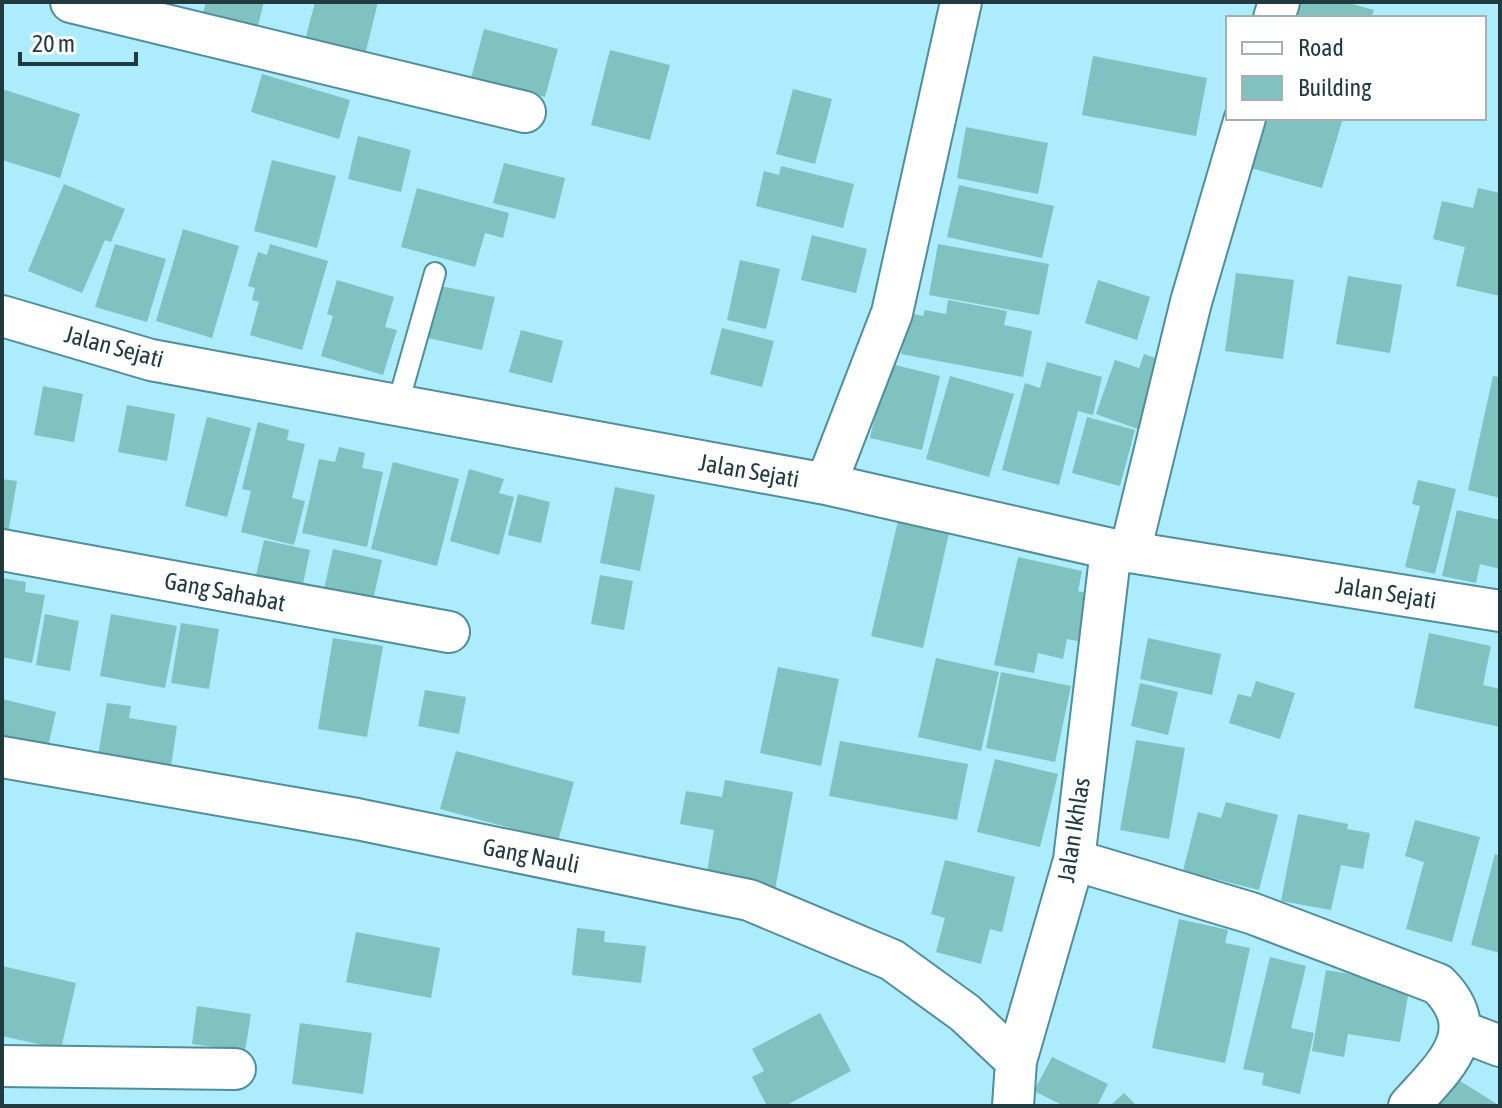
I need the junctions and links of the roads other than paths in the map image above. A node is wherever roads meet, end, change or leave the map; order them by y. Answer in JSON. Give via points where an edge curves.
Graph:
{"nodes":[{"id":1,"x":71,"y":2,"type":"edge"},
{"id":2,"x":961,"y":2,"type":"edge"},
{"id":3,"x":525,"y":112,"type":"dead end"},
{"id":4,"x":1244,"y":120,"type":"edge"},
{"id":5,"x":435,"y":273,"type":"dead end"},
{"id":6,"x":2,"y":316,"type":"edge"},
{"id":7,"x":397,"y":407,"type":"junction"},
{"id":8,"x":826,"y":484,"type":"junction"},
{"id":9,"x":2,"y":550,"type":"edge"},
{"id":10,"x":1120,"y":550,"type":"junction"},
{"id":11,"x":1500,"y":611,"type":"edge"},
{"id":12,"x":449,"y":632,"type":"dead end"},
{"id":13,"x":2,"y":757,"type":"edge"},
{"id":14,"x":1074,"y":860,"type":"junction"},
{"id":15,"x":1461,"y":1031,"type":"junction"},
{"id":16,"x":1500,"y":1046,"type":"edge"},
{"id":17,"x":1016,"y":1061,"type":"junction"},
{"id":18,"x":2,"y":1066,"type":"edge"},
{"id":19,"x":235,"y":1069,"type":"dead end"},
{"id":20,"x":1013,"y":1106,"type":"edge"},
{"id":21,"x":1409,"y":1106,"type":"edge"}],
"edges":[{"from":1,"to":3,"type":"street"},
{"from":2,"to":8,"type":"street","via":[[892,313]]},
{"from":4,"to":10,"type":"street","name":"Jalan Ikhlas"},
{"from":5,"to":7,"type":"lane"},
{"from":6,"to":7,"type":"street","name":"Jalan Sejati","via":[[151,360]]},
{"from":7,"to":8,"type":"street","name":"Jalan Sejati"},
{"from":8,"to":10,"type":"street","name":"Jalan Sejati"},
{"from":9,"to":12,"type":"street","name":"Gang Sahabat"},
{"from":10,"to":11,"type":"street","name":"Jalan Sejati"},
{"from":10,"to":14,"type":"street","name":"Jalan Ikhlas"},
{"from":13,"to":17,"type":"street","name":"Gang Nauli","via":[[357,819],[749,900],[892,960],[965,1013]]},
{"from":14,"to":15,"type":"street","via":[[1251,913],[1438,984],[1455,1002]]},
{"from":14,"to":17,"type":"street","name":"Jalan Ikhlas"},
{"from":15,"to":16,"type":"street"},
{"from":15,"to":21,"type":"street","via":[[1457,1046]]},
{"from":17,"to":20,"type":"street","name":"Jalan Ikhlas"},
{"from":18,"to":19,"type":"street"}]}
